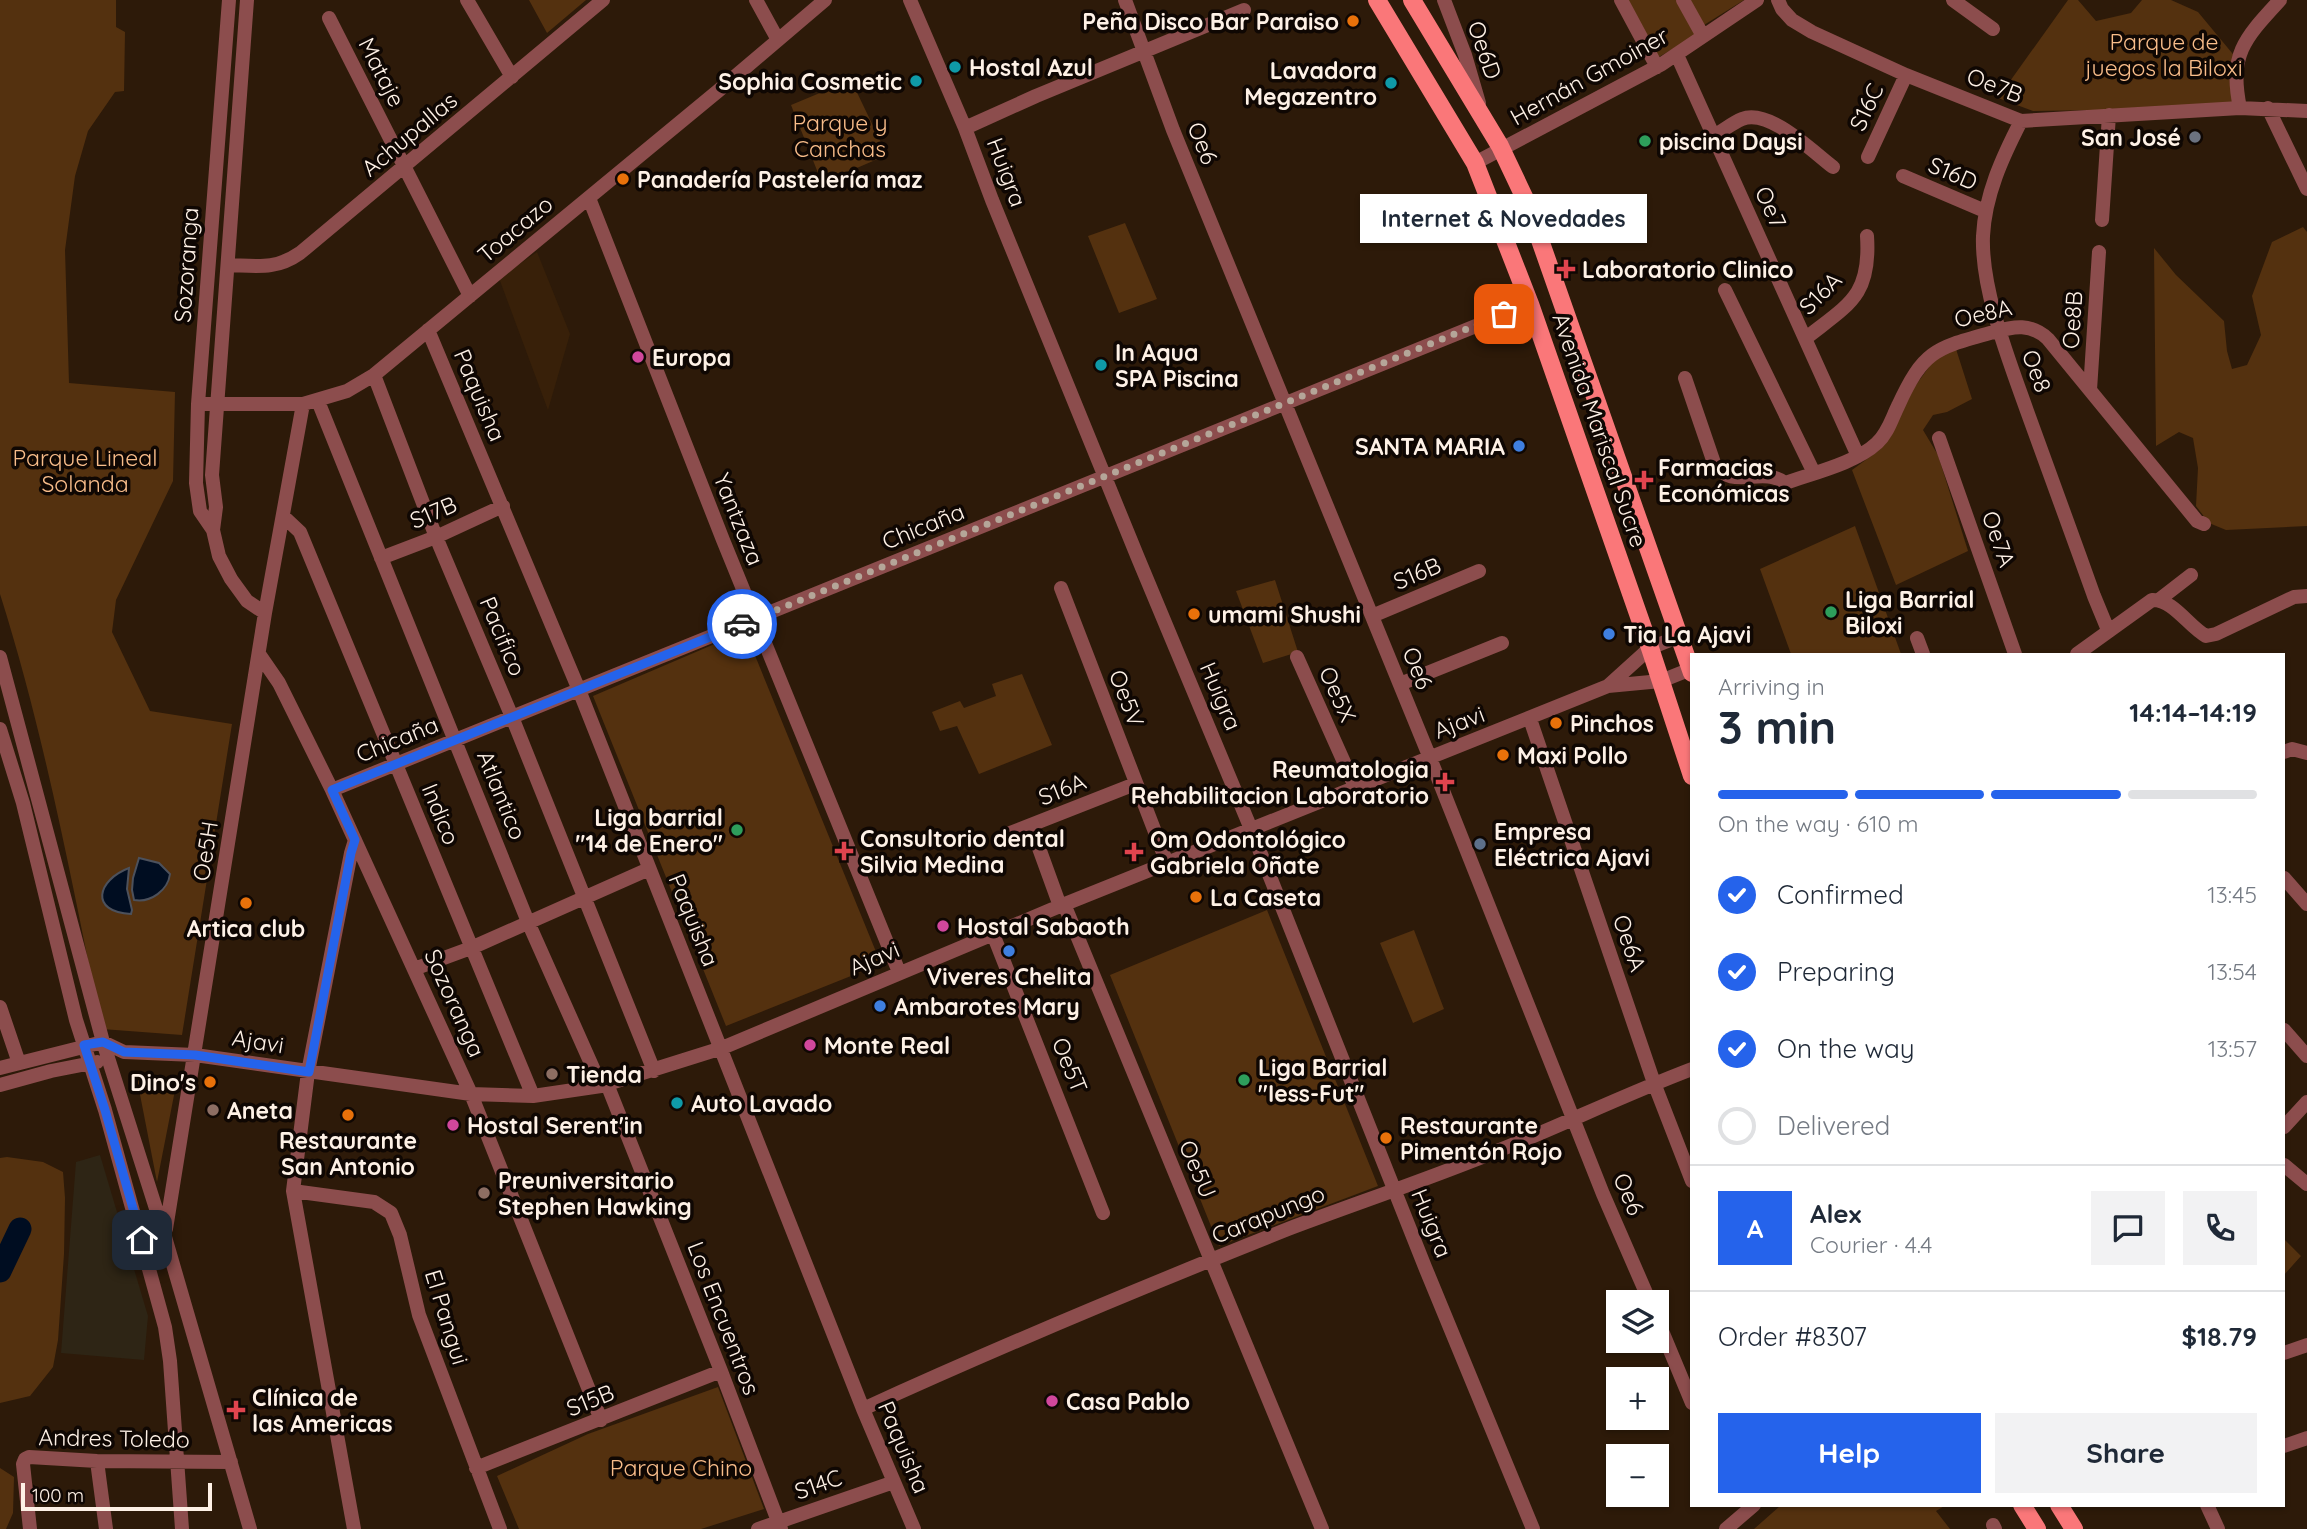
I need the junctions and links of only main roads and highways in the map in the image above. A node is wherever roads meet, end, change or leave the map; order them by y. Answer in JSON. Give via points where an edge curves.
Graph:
{"nodes":[{"id":1,"x":1377,"y":0,"type":"edge"},
{"id":2,"x":1412,"y":0,"type":"edge"},
{"id":3,"x":1690,"y":665,"type":"edge"},
{"id":4,"x":1690,"y":770,"type":"edge"},
{"id":5,"x":2023,"y":1507,"type":"edge"},
{"id":6,"x":2060,"y":1507,"type":"edge"},
{"id":7,"x":2036,"y":1529,"type":"edge"},
{"id":8,"x":2074,"y":1529,"type":"edge"}],
"edges":[{"from":1,"to":4,"type":"main road","name":"Avenida Mariscal Sucre","via":[[1475,163],[1530,303]]},
{"from":2,"to":3,"type":"main road","name":"Avenida Mariscal Sucre","via":[[1502,149],[1527,203]]},
{"from":5,"to":7,"type":"main road"},
{"from":6,"to":8,"type":"main road"}]}
